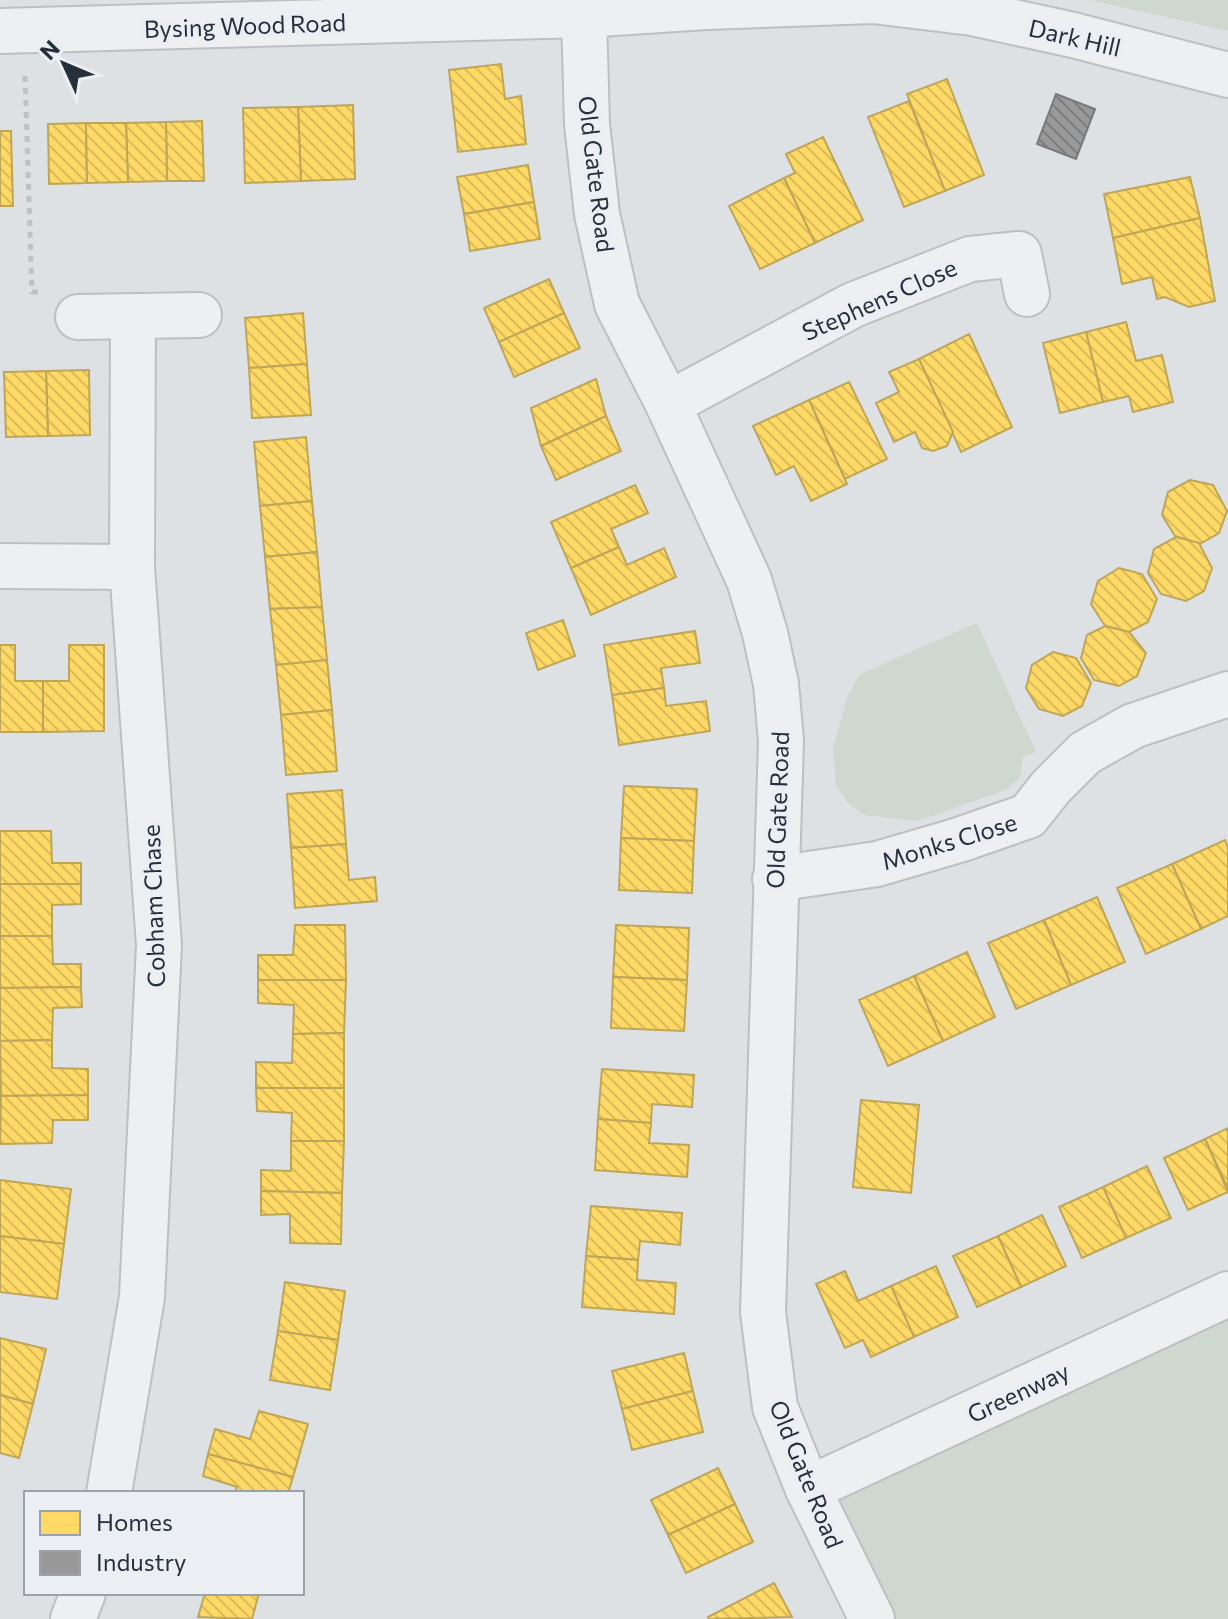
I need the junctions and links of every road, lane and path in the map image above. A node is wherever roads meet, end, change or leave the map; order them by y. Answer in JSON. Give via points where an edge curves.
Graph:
{"nodes":[{"id":1,"x":490,"y":9,"type":"edge"},
{"id":2,"x":584,"y":15,"type":"junction"},
{"id":3,"x":12,"y":31,"type":"edge"},
{"id":4,"x":1228,"y":75,"type":"edge"},
{"id":5,"x":1027,"y":294,"type":"dead end"},
{"id":6,"x":199,"y":315,"type":"dead end"},
{"id":7,"x":78,"y":317,"type":"joint"},
{"id":8,"x":133,"y":317,"type":"junction"},
{"id":9,"x":668,"y":404,"type":"junction"},
{"id":10,"x":0,"y":566,"type":"edge"},
{"id":11,"x":132,"y":567,"type":"junction"},
{"id":12,"x":1228,"y":694,"type":"edge"},
{"id":13,"x":775,"y":879,"type":"junction"},
{"id":14,"x":1228,"y":1294,"type":"edge"},
{"id":15,"x":808,"y":1489,"type":"junction"},
{"id":16,"x":109,"y":1491,"type":"edge"},
{"id":17,"x":82,"y":1595,"type":"edge"},
{"id":18,"x":73,"y":1619,"type":"edge"},
{"id":19,"x":872,"y":1619,"type":"edge"}],
"edges":[{"from":1,"to":2,"type":"street","name":"Dark Hill"},
{"from":1,"to":3,"type":"street","name":"Bysing Wood Road"},
{"from":2,"to":4,"type":"street","name":"Dark Hill","via":[[873,1],[972,13]]},
{"from":2,"to":9,"type":"street","name":"Old Gate Road","via":[[587,124],[597,214],[617,304]]},
{"from":3,"to":7,"type":"path","via":[[32,292],[77,290]]},
{"from":5,"to":9,"type":"street","name":"Stephens Close","via":[[1019,254],[970,259],[853,305]]},
{"from":6,"to":8,"type":"street"},
{"from":7,"to":8,"type":"street"},
{"from":8,"to":11,"type":"street","name":"Cobham Chase"},
{"from":9,"to":13,"type":"street","name":"Old Gate Road","via":[[749,580],[765,633],[781,741]]},
{"from":10,"to":11,"type":"street"},
{"from":11,"to":16,"type":"street","name":"Cobham Chase","via":[[159,945],[142,1297]]},
{"from":12,"to":13,"type":"street","name":"Monks Close","via":[[1133,726],[1085,753],[1028,816],[877,864]]},
{"from":13,"to":15,"type":"street","name":"Old Gate Road","via":[[763,1312],[775,1407]]},
{"from":14,"to":15,"type":"street","name":"Greenway"},
{"from":15,"to":19,"type":"street","name":"Old Gate Road"},
{"from":17,"to":18,"type":"street"}]}
